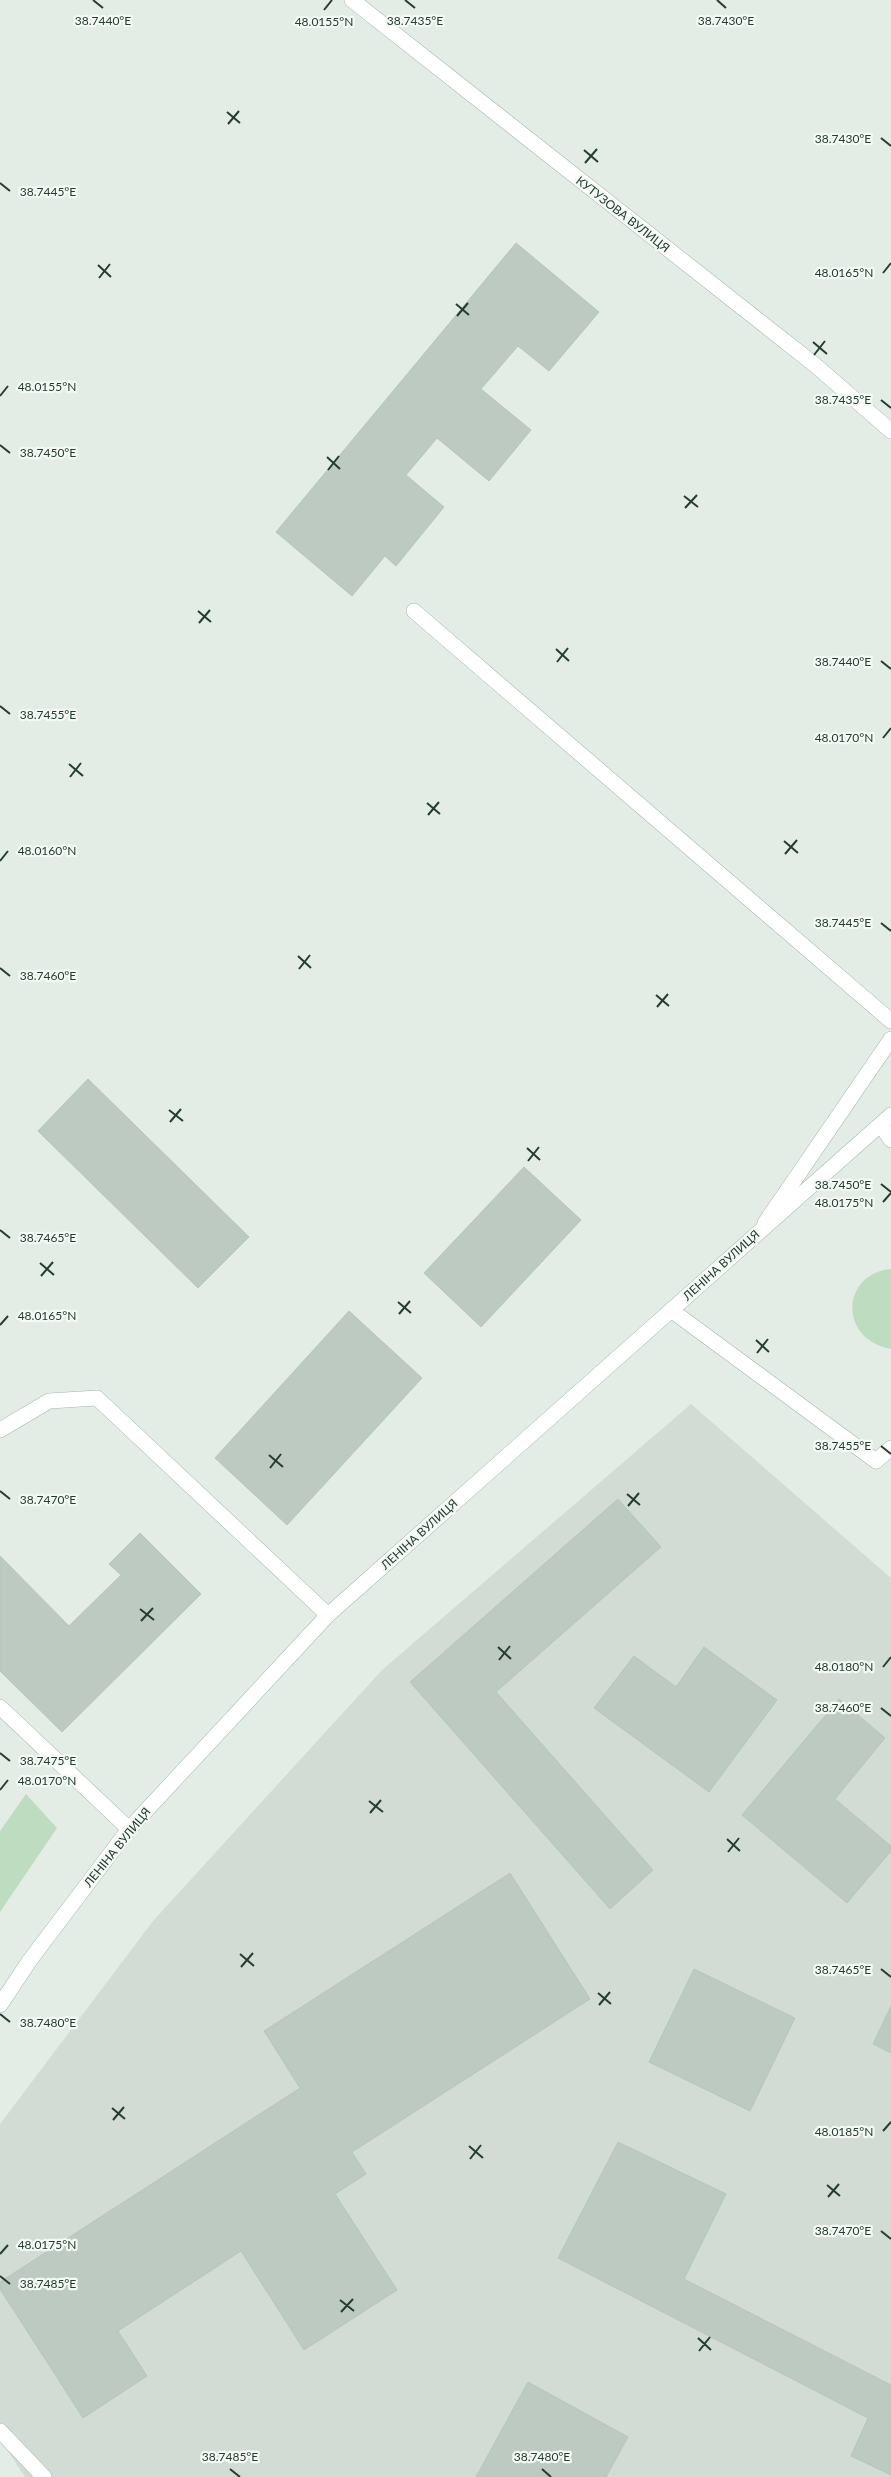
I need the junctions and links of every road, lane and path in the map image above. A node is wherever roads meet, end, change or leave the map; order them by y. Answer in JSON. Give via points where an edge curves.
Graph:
{"nodes":[{"id":1,"x":352,"y":0,"type":"edge"},
{"id":2,"x":891,"y":431,"type":"edge"},
{"id":3,"x":414,"y":611,"type":"dead end"},
{"id":4,"x":891,"y":1021,"type":"edge"},
{"id":5,"x":891,"y":1039,"type":"edge"},
{"id":6,"x":886,"y":1120,"type":"edge"},
{"id":7,"x":891,"y":1140,"type":"edge"},
{"id":8,"x":762,"y":1228,"type":"junction"},
{"id":9,"x":671,"y":1310,"type":"junction"},
{"id":10,"x":0,"y":1430,"type":"edge"},
{"id":11,"x":891,"y":1448,"type":"edge"},
{"id":12,"x":328,"y":1615,"type":"junction"},
{"id":13,"x":0,"y":1707,"type":"edge"},
{"id":14,"x":129,"y":1829,"type":"junction"},
{"id":15,"x":0,"y":2005,"type":"edge"},
{"id":16,"x":0,"y":2432,"type":"edge"},
{"id":17,"x":44,"y":2477,"type":"edge"}],
"edges":[{"from":1,"to":2,"type":"street","name":"КУТУЗОВА ВУЛИЦЯ","via":[[815,365]]},
{"from":3,"to":4,"type":"street"},
{"from":5,"to":8,"type":"street"},
{"from":6,"to":7,"type":"street"},
{"from":6,"to":8,"type":"street","name":"ЛЕНІНА ВУЛИЦЯ"},
{"from":8,"to":9,"type":"street","name":"ЛЕНІНА ВУЛИЦЯ"},
{"from":9,"to":11,"type":"street","via":[[876,1461]]},
{"from":9,"to":12,"type":"street","name":"ЛЕНІНА ВУЛИЦЯ"},
{"from":10,"to":12,"type":"street","via":[[49,1400],[97,1398]]},
{"from":12,"to":14,"type":"street","name":"ЛЕНІНА ВУЛИЦЯ"},
{"from":13,"to":14,"type":"street"},
{"from":14,"to":15,"type":"street","name":"ЛЕНІНА ВУЛИЦЯ"},
{"from":16,"to":17,"type":"street"}]}
